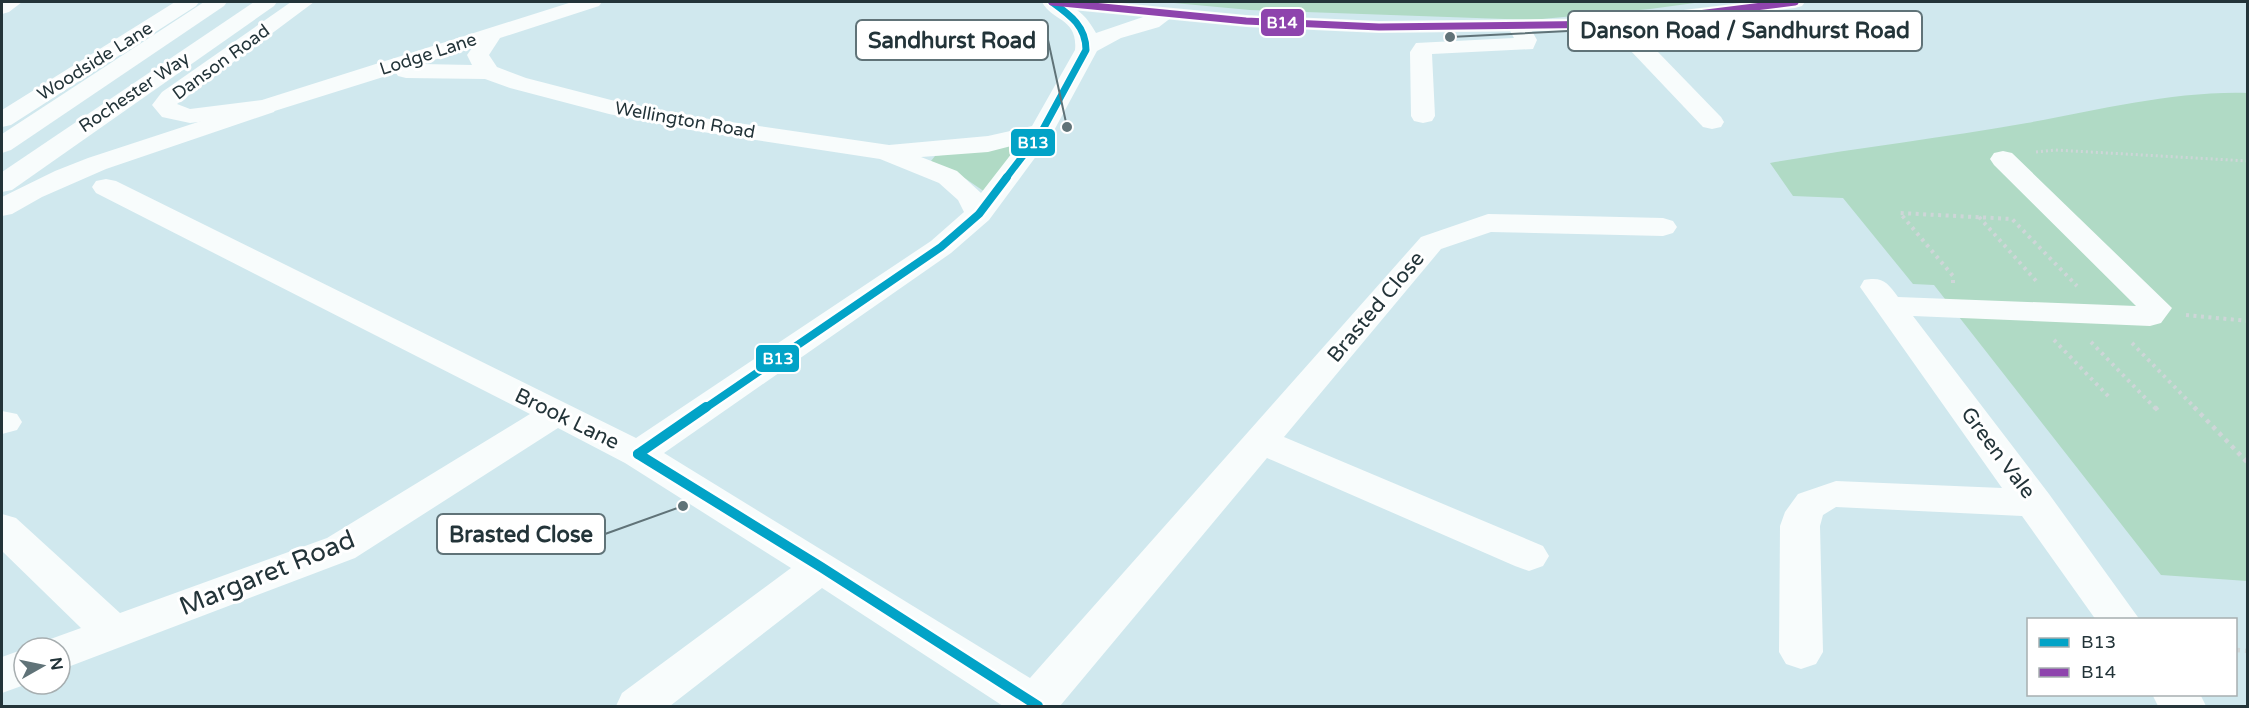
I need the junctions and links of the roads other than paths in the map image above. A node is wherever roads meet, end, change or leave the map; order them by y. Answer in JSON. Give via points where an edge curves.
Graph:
{"nodes":[{"id":1,"x":12,"y":2,"type":"edge"},
{"id":2,"x":189,"y":2,"type":"edge"},
{"id":3,"x":218,"y":2,"type":"edge"},
{"id":4,"x":239,"y":2,"type":"edge"},
{"id":5,"x":267,"y":2,"type":"edge"},
{"id":6,"x":304,"y":2,"type":"edge"},
{"id":7,"x":592,"y":2,"type":"edge"},
{"id":8,"x":1052,"y":2,"type":"edge"},
{"id":9,"x":1795,"y":2,"type":"edge"},
{"id":10,"x":2,"y":8,"type":"edge"},
{"id":11,"x":1165,"y":14,"type":"junction"},
{"id":12,"x":1618,"y":24,"type":"junction"},
{"id":13,"x":1519,"y":27,"type":"junction"},
{"id":14,"x":495,"y":32,"type":"junction"},
{"id":15,"x":1087,"y":47,"type":"junction"},
{"id":16,"x":489,"y":72,"type":"junction"},
{"id":17,"x":371,"y":73,"type":"junction"},
{"id":18,"x":265,"y":107,"type":"junction"},
{"id":19,"x":1423,"y":116,"type":"dead end"},
{"id":20,"x":2,"y":120,"type":"edge"},
{"id":21,"x":1712,"y":122,"type":"dead end"},
{"id":22,"x":1042,"y":131,"type":"junction"},
{"id":23,"x":2,"y":145,"type":"edge"},
{"id":24,"x":886,"y":152,"type":"junction"},
{"id":25,"x":2,"y":158,"type":"edge"},
{"id":26,"x":2003,"y":159,"type":"road end"},
{"id":27,"x":2,"y":184,"type":"edge"},
{"id":28,"x":106,"y":187,"type":"dead end"},
{"id":29,"x":2,"y":208,"type":"edge"},
{"id":30,"x":979,"y":214,"type":"junction"},
{"id":31,"x":1662,"y":227,"type":"dead end"},
{"id":32,"x":556,"y":414,"type":"junction"},
{"id":33,"x":1262,"y":441,"type":"junction"},
{"id":34,"x":638,"y":454,"type":"junction"},
{"id":35,"x":2035,"y":503,"type":"junction"},
{"id":36,"x":2,"y":528,"type":"edge"},
{"id":37,"x":1529,"y":556,"type":"dead end"},
{"id":38,"x":821,"y":567,"type":"junction"},
{"id":39,"x":2118,"y":618,"type":"edge"},
{"id":40,"x":114,"y":633,"type":"junction"},
{"id":41,"x":72,"y":649,"type":"edge"},
{"id":42,"x":1801,"y":652,"type":"dead end"},
{"id":43,"x":1036,"y":705,"type":"edge"},
{"id":44,"x":638,"y":706,"type":"edge"}],
"edges":[{"from":1,"to":10,"type":"main road"},
{"from":2,"to":20,"type":"main road","name":"Woodside Lane"},
{"from":3,"to":23,"type":"main road"},
{"from":4,"to":25,"type":"main road","name":"Rochester Way"},
{"from":5,"to":27,"type":"main road","name":"Rochester Way"},
{"from":6,"to":18,"type":"main road","name":"Danson Road","via":[[164,105],[171,112],[190,116]]},
{"from":7,"to":14,"type":"main road","name":"Lodge Lane"},
{"from":8,"to":11,"type":"main road"},
{"from":8,"to":15,"type":"main road","via":[[1081,25]]},
{"from":9,"to":12,"type":"main road"},
{"from":11,"to":13,"type":"main road","via":[[1292,25]]},
{"from":11,"to":15,"type":"main road"},
{"from":12,"to":13,"type":"main road"},
{"from":12,"to":21,"type":"main road"},
{"from":13,"to":19,"type":"main road","via":[[1526,44],[1424,48]]},
{"from":14,"to":16,"type":"main road","via":[[478,55]]},
{"from":14,"to":17,"type":"main road","name":"Lodge Lane"},
{"from":15,"to":22,"type":"main road"},
{"from":16,"to":17,"type":"main road","name":"Wellington Road"},
{"from":16,"to":24,"type":"main road","name":"Wellington Road","via":[[609,107]]},
{"from":17,"to":18,"type":"main road","name":"Lodge Lane"},
{"from":18,"to":29,"type":"main road","via":[[83,168]]},
{"from":22,"to":24,"type":"main road","name":"Wellington Road","via":[[988,144]]},
{"from":22,"to":30,"type":"main road"},
{"from":24,"to":30,"type":"main road","name":"Wellington Road","via":[[948,177],[969,196]]},
{"from":26,"to":35,"type":"main road","name":"Green Vale","via":[[2156,308],[2150,316],[2104,315],[1971,308],[1882,296]]},
{"from":28,"to":32,"type":"main road","name":"Brook Lane"},
{"from":30,"to":34,"type":"main road","via":[[941,247]]},
{"from":31,"to":33,"type":"main road","name":"Brasted Close","via":[[1488,223],[1431,243]]},
{"from":32,"to":34,"type":"main road","name":"Brook Lane"},
{"from":32,"to":40,"type":"main road","name":"Margaret Road","via":[[341,549]]},
{"from":33,"to":37,"type":"main road"},
{"from":33,"to":43,"type":"main road","name":"Brasted Close"},
{"from":34,"to":38,"type":"main road","name":"Brook Lane"},
{"from":35,"to":39,"type":"main road","name":"Green Vale"},
{"from":35,"to":42,"type":"main road","via":[[1836,494],[1811,504],[1803,512],[1800,526]]},
{"from":36,"to":40,"type":"main road"},
{"from":38,"to":43,"type":"main road","name":"Brook Lane"},
{"from":38,"to":44,"type":"main road"},
{"from":40,"to":41,"type":"main road","name":"Margaret Road"}]}
